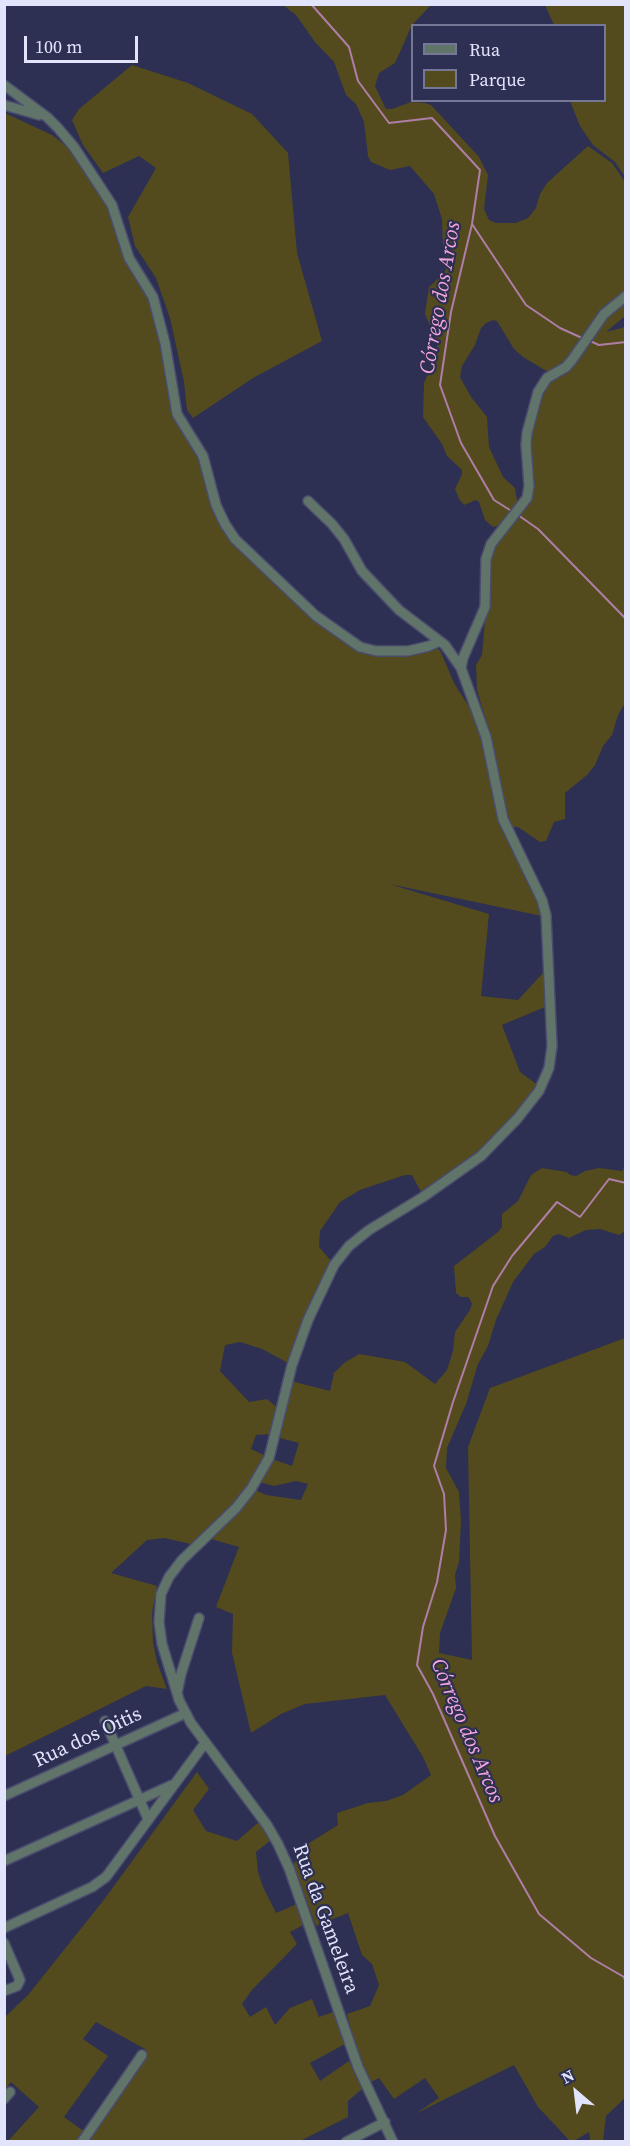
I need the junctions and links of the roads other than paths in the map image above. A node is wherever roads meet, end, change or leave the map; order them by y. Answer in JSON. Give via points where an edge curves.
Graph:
{"nodes":[{"id":1,"x":4,"y":85,"type":"edge"},
{"id":2,"x":4,"y":105,"type":"edge"},
{"id":3,"x":47,"y":117,"type":"junction"},
{"id":4,"x":626,"y":296,"type":"edge"},
{"id":5,"x":308,"y":501,"type":"dead end"},
{"id":6,"x":440,"y":641,"type":"junction"},
{"id":7,"x":461,"y":668,"type":"junction"},
{"id":8,"x":199,"y":1617,"type":"dead end"},
{"id":9,"x":177,"y":1693,"type":"junction"},
{"id":10,"x":186,"y":1713,"type":"junction"},
{"id":11,"x":105,"y":1721,"type":"dead end"},
{"id":12,"x":206,"y":1743,"type":"junction"},
{"id":13,"x":115,"y":1744,"type":"junction"},
{"id":14,"x":175,"y":1784,"type":"junction"},
{"id":15,"x":4,"y":1796,"type":"edge"},
{"id":16,"x":140,"y":1800,"type":"junction"},
{"id":17,"x":148,"y":1819,"type":"junction"},
{"id":18,"x":4,"y":1861,"type":"edge"},
{"id":19,"x":4,"y":1928,"type":"edge"},
{"id":20,"x":4,"y":1943,"type":"edge"},
{"id":21,"x":4,"y":1991,"type":"edge"},
{"id":22,"x":142,"y":2055,"type":"dead end"},
{"id":23,"x":385,"y":2122,"type":"junction"},
{"id":24,"x":82,"y":2142,"type":"edge"},
{"id":25,"x":346,"y":2142,"type":"edge"},
{"id":26,"x":393,"y":2142,"type":"edge"}],
"edges":[{"from":1,"to":3,"type":"street"},
{"from":2,"to":3,"type":"street"},
{"from":3,"to":6,"type":"street","via":[[74,147],[112,205],[129,258],[153,297],[177,414],[203,456],[216,505],[235,539],[316,616],[360,647],[408,651]]},
{"from":4,"to":7,"type":"street","via":[[604,314],[572,360],[542,384],[527,434],[527,498],[491,544],[486,559],[485,607]]},
{"from":5,"to":6,"type":"street","name":"Rua da Gameleira","via":[[332,524],[362,571],[381,592]]},
{"from":6,"to":7,"type":"street","name":"Rua da Gameleira"},
{"from":7,"to":9,"type":"street","name":"Rua da Gameleira","via":[[484,728],[503,819],[546,915],[552,1046],[549,1068],[539,1091],[481,1156],[369,1230],[334,1265],[292,1365],[269,1458],[237,1508],[183,1560],[161,1594],[162,1644]]},
{"from":8,"to":9,"type":"street"},
{"from":9,"to":10,"type":"street","name":"Rua da Gameleira"},
{"from":10,"to":12,"type":"street","name":"Rua da Gameleira"},
{"from":10,"to":13,"type":"street","name":"Rua dos Oitis"},
{"from":11,"to":13,"type":"street"},
{"from":12,"to":14,"type":"street"},
{"from":12,"to":23,"type":"street","name":"Rua da Gameleira","via":[[279,1844],[358,2067]]},
{"from":13,"to":15,"type":"street","name":"Rua dos Oitis"},
{"from":13,"to":16,"type":"street"},
{"from":14,"to":16,"type":"street"},
{"from":14,"to":17,"type":"street"},
{"from":16,"to":17,"type":"street"},
{"from":16,"to":18,"type":"street"},
{"from":17,"to":19,"type":"street","via":[[106,1877]]},
{"from":20,"to":21,"type":"street","via":[[20,1981]]},
{"from":22,"to":24,"type":"street"},
{"from":23,"to":25,"type":"street"},
{"from":23,"to":26,"type":"street","name":"Rua da Gameleira"}]}
